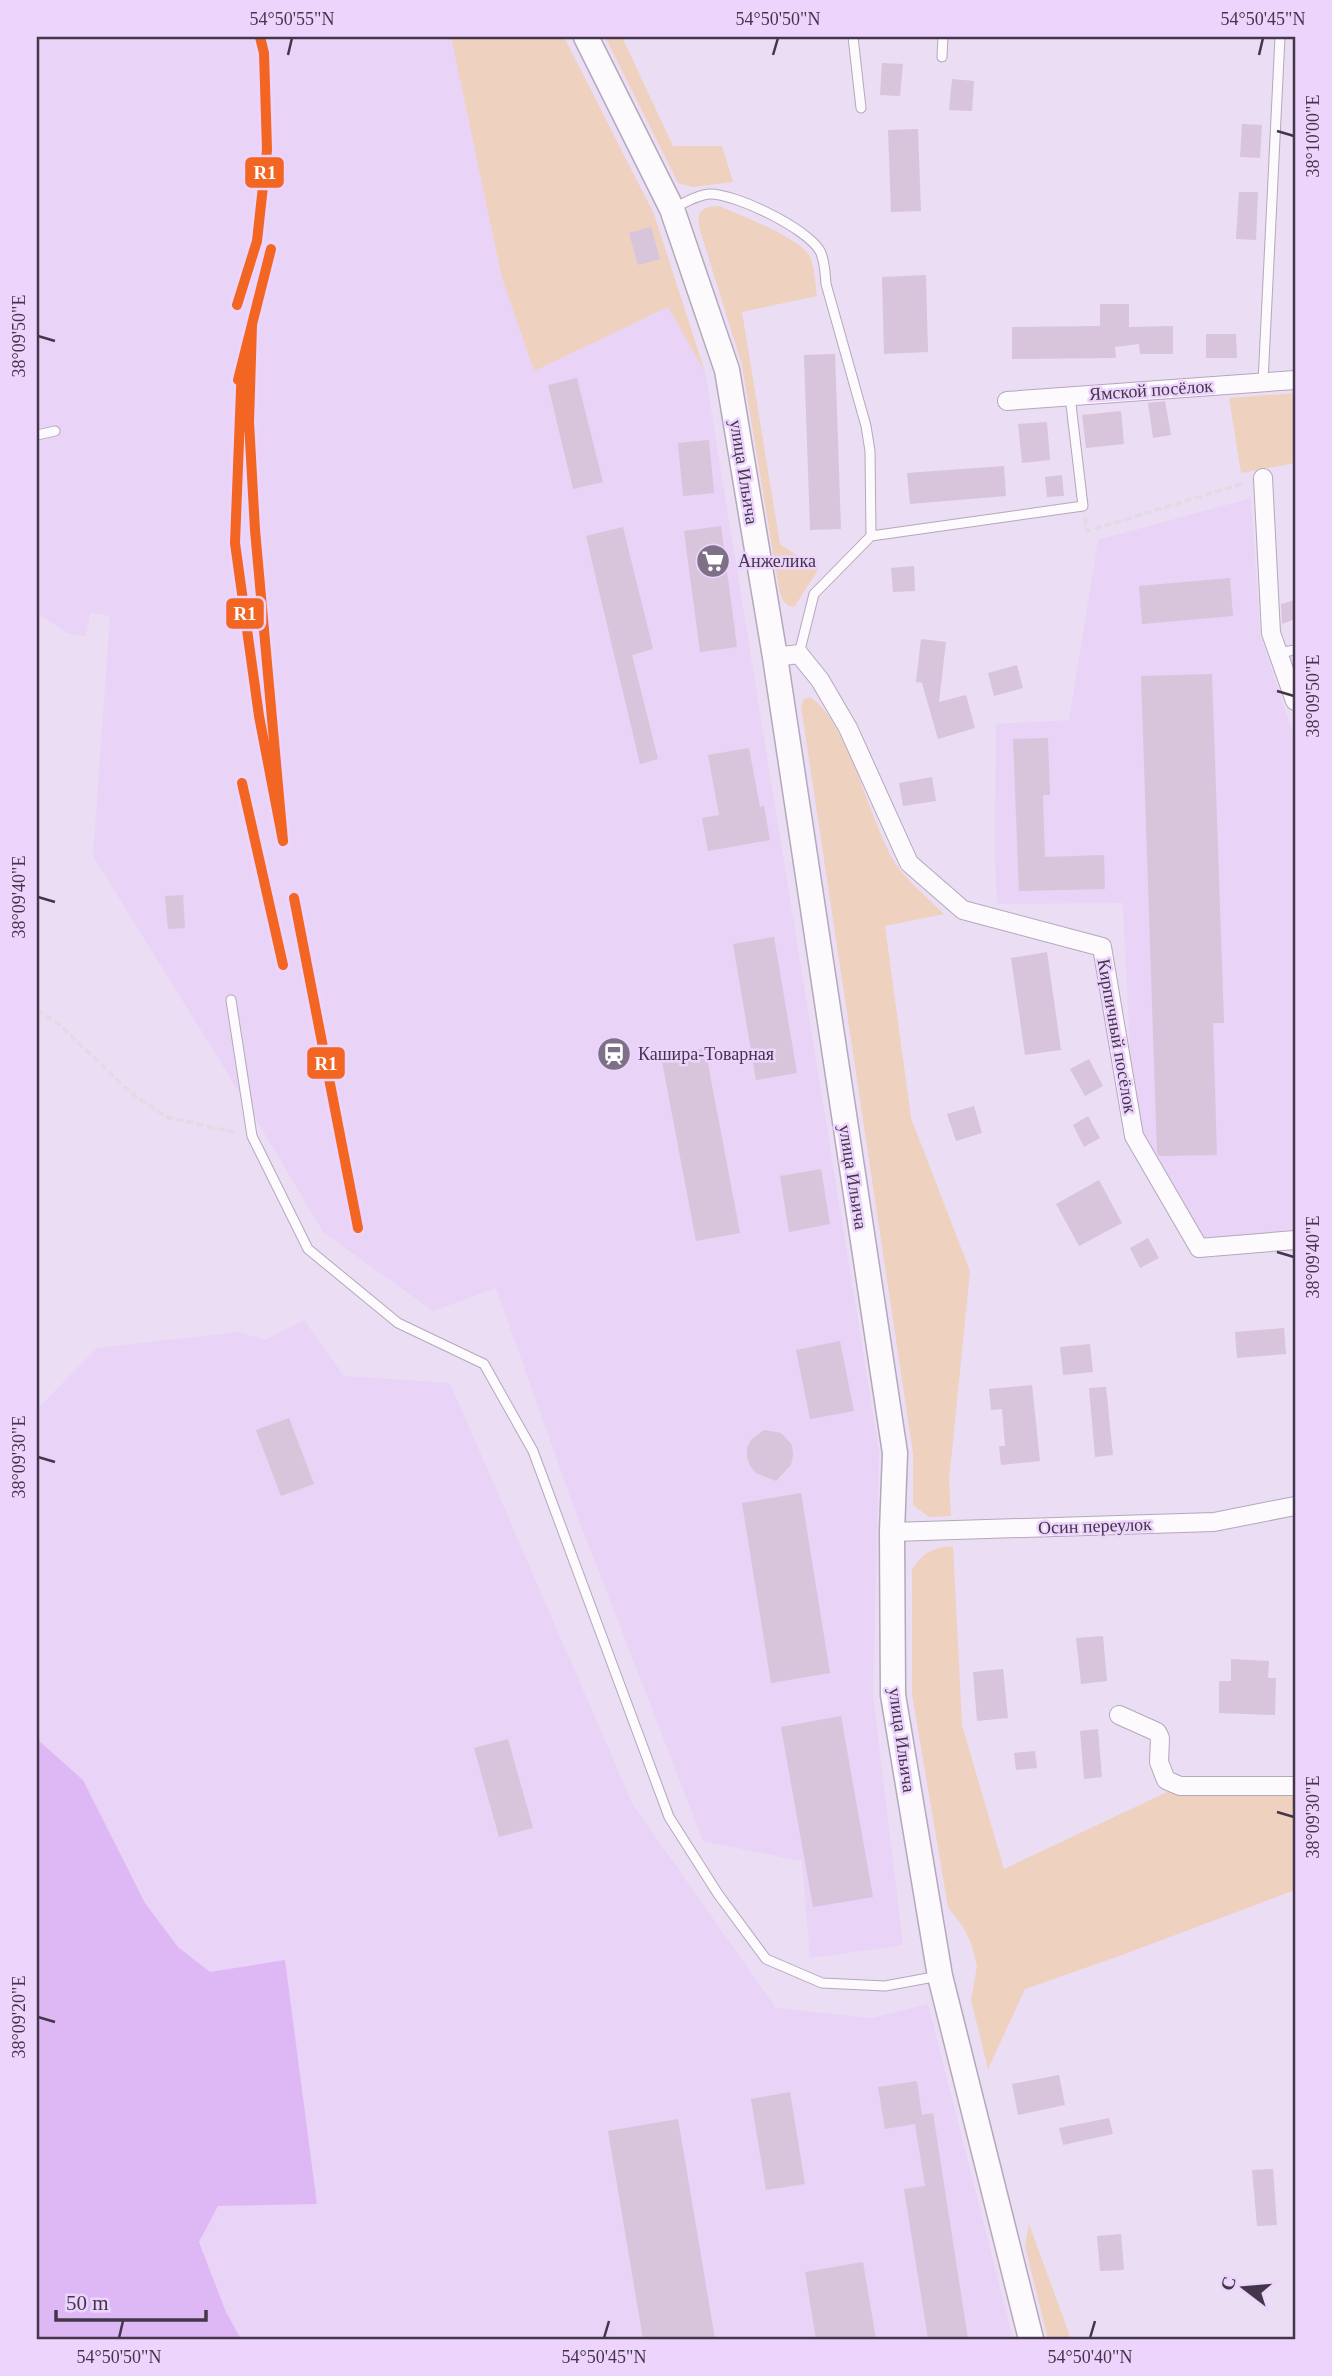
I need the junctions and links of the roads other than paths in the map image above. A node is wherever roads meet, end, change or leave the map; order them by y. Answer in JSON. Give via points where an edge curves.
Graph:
{"nodes":[{"id":1,"x":586,"y":37,"type":"edge"},
{"id":2,"x":853,"y":37,"type":"edge"},
{"id":3,"x":943,"y":37,"type":"edge"},
{"id":4,"x":1280,"y":37,"type":"edge"},
{"id":5,"x":942,"y":57,"type":"dead end"},
{"id":6,"x":861,"y":108,"type":"dead end"},
{"id":7,"x":673,"y":209,"type":"junction"},
{"id":8,"x":1295,"y":380,"type":"edge"},
{"id":9,"x":1263,"y":382,"type":"junction"},
{"id":10,"x":1070,"y":396,"type":"junction"},
{"id":11,"x":1007,"y":401,"type":"dead end"},
{"id":12,"x":55,"y":431,"type":"dead end"},
{"id":13,"x":37,"y":435,"type":"edge"},
{"id":14,"x":1263,"y":478,"type":"road end"},
{"id":15,"x":871,"y":536,"type":"junction"},
{"id":16,"x":1286,"y":651,"type":"edge"},
{"id":17,"x":787,"y":656,"type":"junction"},
{"id":18,"x":1295,"y":701,"type":"edge"},
{"id":19,"x":231,"y":1000,"type":"dead end"},
{"id":20,"x":1295,"y":1240,"type":"edge"},
{"id":21,"x":1295,"y":1506,"type":"edge"},
{"id":22,"x":892,"y":1532,"type":"junction"},
{"id":23,"x":1119,"y":1715,"type":"dead end"},
{"id":24,"x":1295,"y":1786,"type":"edge"},
{"id":25,"x":940,"y":1976,"type":"junction"},
{"id":26,"x":1031,"y":2339,"type":"edge"}],
"edges":[{"from":1,"to":7,"type":"street","name":"улица Ильича"},
{"from":2,"to":6,"type":"lane"},
{"from":3,"to":5,"type":"lane"},
{"from":4,"to":9,"type":"lane"},
{"from":7,"to":15,"type":"lane","via":[[708,194],[722,195],[804,234],[820,250],[866,426]]},
{"from":7,"to":17,"type":"street","name":"улица Ильича","via":[[727,370]]},
{"from":8,"to":9,"type":"street","name":"Ямской посёлок"},
{"from":9,"to":10,"type":"street","name":"Ямской посёлок"},
{"from":10,"to":11,"type":"street","name":"Ямской посёлок"},
{"from":10,"to":15,"type":"lane","via":[[1083,506]]},
{"from":12,"to":13,"type":"lane"},
{"from":14,"to":16,"type":"street","via":[[1270,633]]},
{"from":15,"to":17,"type":"lane","via":[[814,594]]},
{"from":16,"to":18,"type":"street"},
{"from":17,"to":20,"type":"street","name":"Кирпичный посёлок","via":[[820,680],[848,728],[909,863],[963,910],[1102,947],[1134,1136],[1199,1248]]},
{"from":17,"to":22,"type":"street","name":"улица Ильича","via":[[895,1453]]},
{"from":19,"to":25,"type":"lane","via":[[252,1136],[308,1249],[397,1323],[484,1364],[533,1451],[669,1817],[718,1894],[766,1959],[822,1983],[885,1986]]},
{"from":21,"to":22,"type":"street","name":"Осин переулок","via":[[1214,1522]]},
{"from":22,"to":25,"type":"street","name":"улица Ильича","via":[[893,1695]]},
{"from":23,"to":24,"type":"street","via":[[1157,1732],[1159,1762],[1166,1780],[1180,1786]]},
{"from":25,"to":26,"type":"street","name":"улица Ильича"}]}
